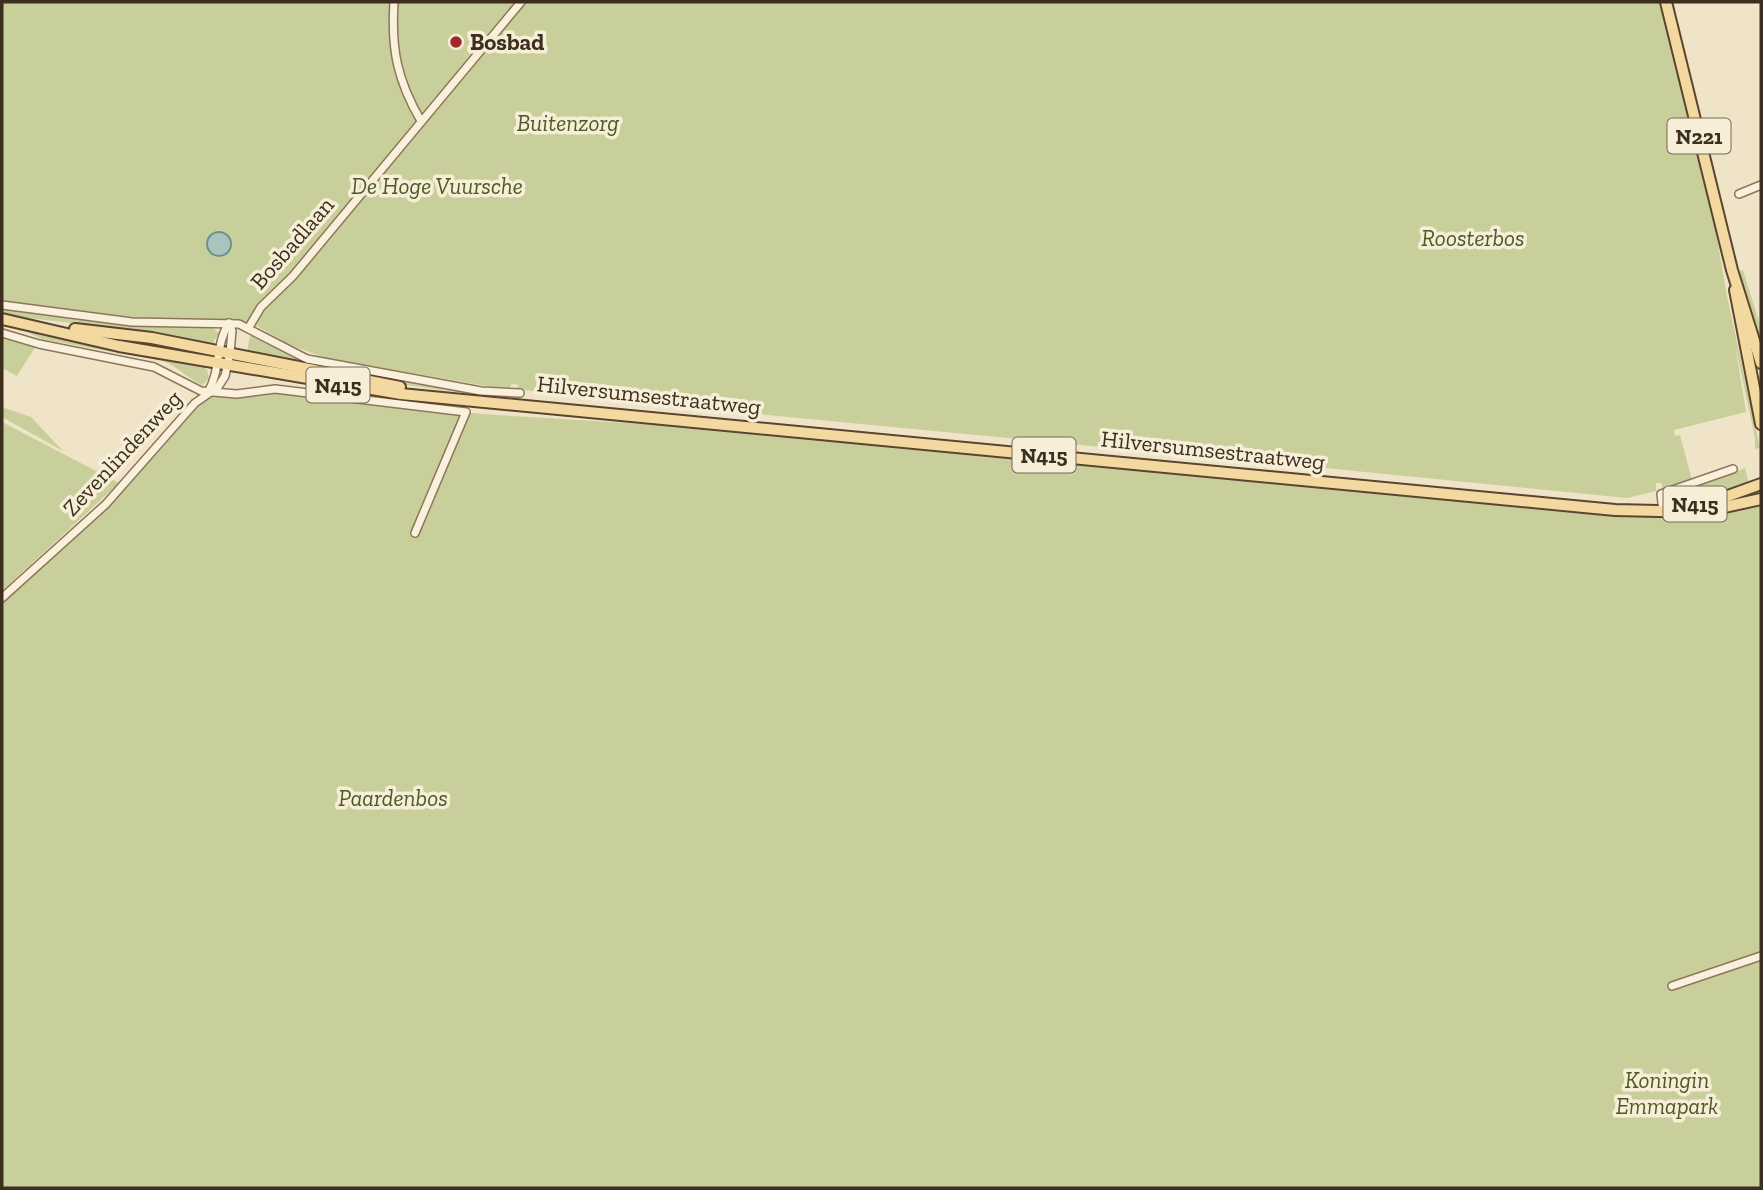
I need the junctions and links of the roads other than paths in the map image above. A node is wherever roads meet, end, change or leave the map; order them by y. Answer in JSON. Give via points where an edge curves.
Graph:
{"nodes":[{"id":1,"x":394,"y":2,"type":"edge"},
{"id":2,"x":521,"y":2,"type":"edge"},
{"id":3,"x":1666,"y":2,"type":"edge"},
{"id":4,"x":421,"y":121,"type":"junction"},
{"id":5,"x":1761,"y":185,"type":"edge"},
{"id":6,"x":1739,"y":194,"type":"dead end"},
{"id":7,"x":1732,"y":270,"type":"junction"},
{"id":8,"x":2,"y":305,"type":"edge"},
{"id":9,"x":2,"y":319,"type":"edge"},
{"id":10,"x":229,"y":323,"type":"junction"},
{"id":11,"x":37,"y":326,"type":"junction"},
{"id":12,"x":249,"y":327,"type":"junction"},
{"id":13,"x":2,"y":333,"type":"edge"},
{"id":14,"x":224,"y":352,"type":"junction"},
{"id":15,"x":1761,"y":363,"type":"edge"},
{"id":16,"x":222,"y":365,"type":"junction"},
{"id":17,"x":207,"y":392,"type":"junction"},
{"id":18,"x":520,"y":393,"type":"dead end"},
{"id":19,"x":461,"y":398,"type":"junction"},
{"id":20,"x":1761,"y":424,"type":"edge"},
{"id":21,"x":1733,"y":469,"type":"dead end"},
{"id":22,"x":1761,"y":484,"type":"edge"},
{"id":23,"x":1761,"y":499,"type":"edge"},
{"id":24,"x":1663,"y":510,"type":"junction"},
{"id":25,"x":415,"y":533,"type":"dead end"},
{"id":26,"x":2,"y":597,"type":"edge"},
{"id":27,"x":1761,"y":956,"type":"edge"},
{"id":28,"x":1672,"y":986,"type":"dead end"}],
"edges":[{"from":1,"to":4,"type":"street","via":[[392,37],[401,87]]},
{"from":2,"to":4,"type":"street","name":"Bosbadlaan"},
{"from":3,"to":7,"type":"main road","number":"N221"},
{"from":4,"to":12,"type":"street","name":"Bosbadlaan","via":[[293,276],[261,307]]},
{"from":5,"to":6,"type":"street"},
{"from":7,"to":15,"type":"main road","number":"N221"},
{"from":7,"to":20,"type":"main road","number":"N221"},
{"from":8,"to":10,"type":"street","name":"Hilversumsestraatweg","via":[[132,322]]},
{"from":9,"to":11,"type":"main road","name":"Hilversumsestraatweg","number":"N415"},
{"from":10,"to":12,"type":"street","name":"Hilversumsestraatweg"},
{"from":10,"to":14,"type":"street","via":[[232,331]]},
{"from":11,"to":14,"type":"main road","name":"Hilversumsestraatweg","number":"N415","via":[[121,333]]},
{"from":11,"to":16,"type":"main road","name":"Hilversumsestraatweg","number":"N415"},
{"from":12,"to":18,"type":"street","name":"Hilversumsestraatweg","via":[[307,359],[468,389]]},
{"from":13,"to":17,"type":"street","via":[[153,368]]},
{"from":14,"to":16,"type":"street","name":"Zevenlindenweg"},
{"from":14,"to":19,"type":"main road","name":"Hilversumsestraatweg","number":"N415"},
{"from":16,"to":17,"type":"street","name":"Zevenlindenweg"},
{"from":16,"to":19,"type":"main road","name":"Hilversumsestraatweg","number":"N415","via":[[401,394]]},
{"from":17,"to":25,"type":"street","via":[[275,389],[466,412]]},
{"from":17,"to":26,"type":"street","name":"Zevenlindenweg","via":[[106,504]]},
{"from":19,"to":24,"type":"main road","name":"Hilversumsestraatweg","number":"N415"},
{"from":21,"to":24,"type":"street","via":[[1661,494]]},
{"from":22,"to":24,"type":"main road","name":"Hilversumsestraatweg","number":"N415"},
{"from":23,"to":24,"type":"main road","name":"Hilversumsestraatweg","number":"N415","via":[[1702,512]]},
{"from":27,"to":28,"type":"street"}]}
